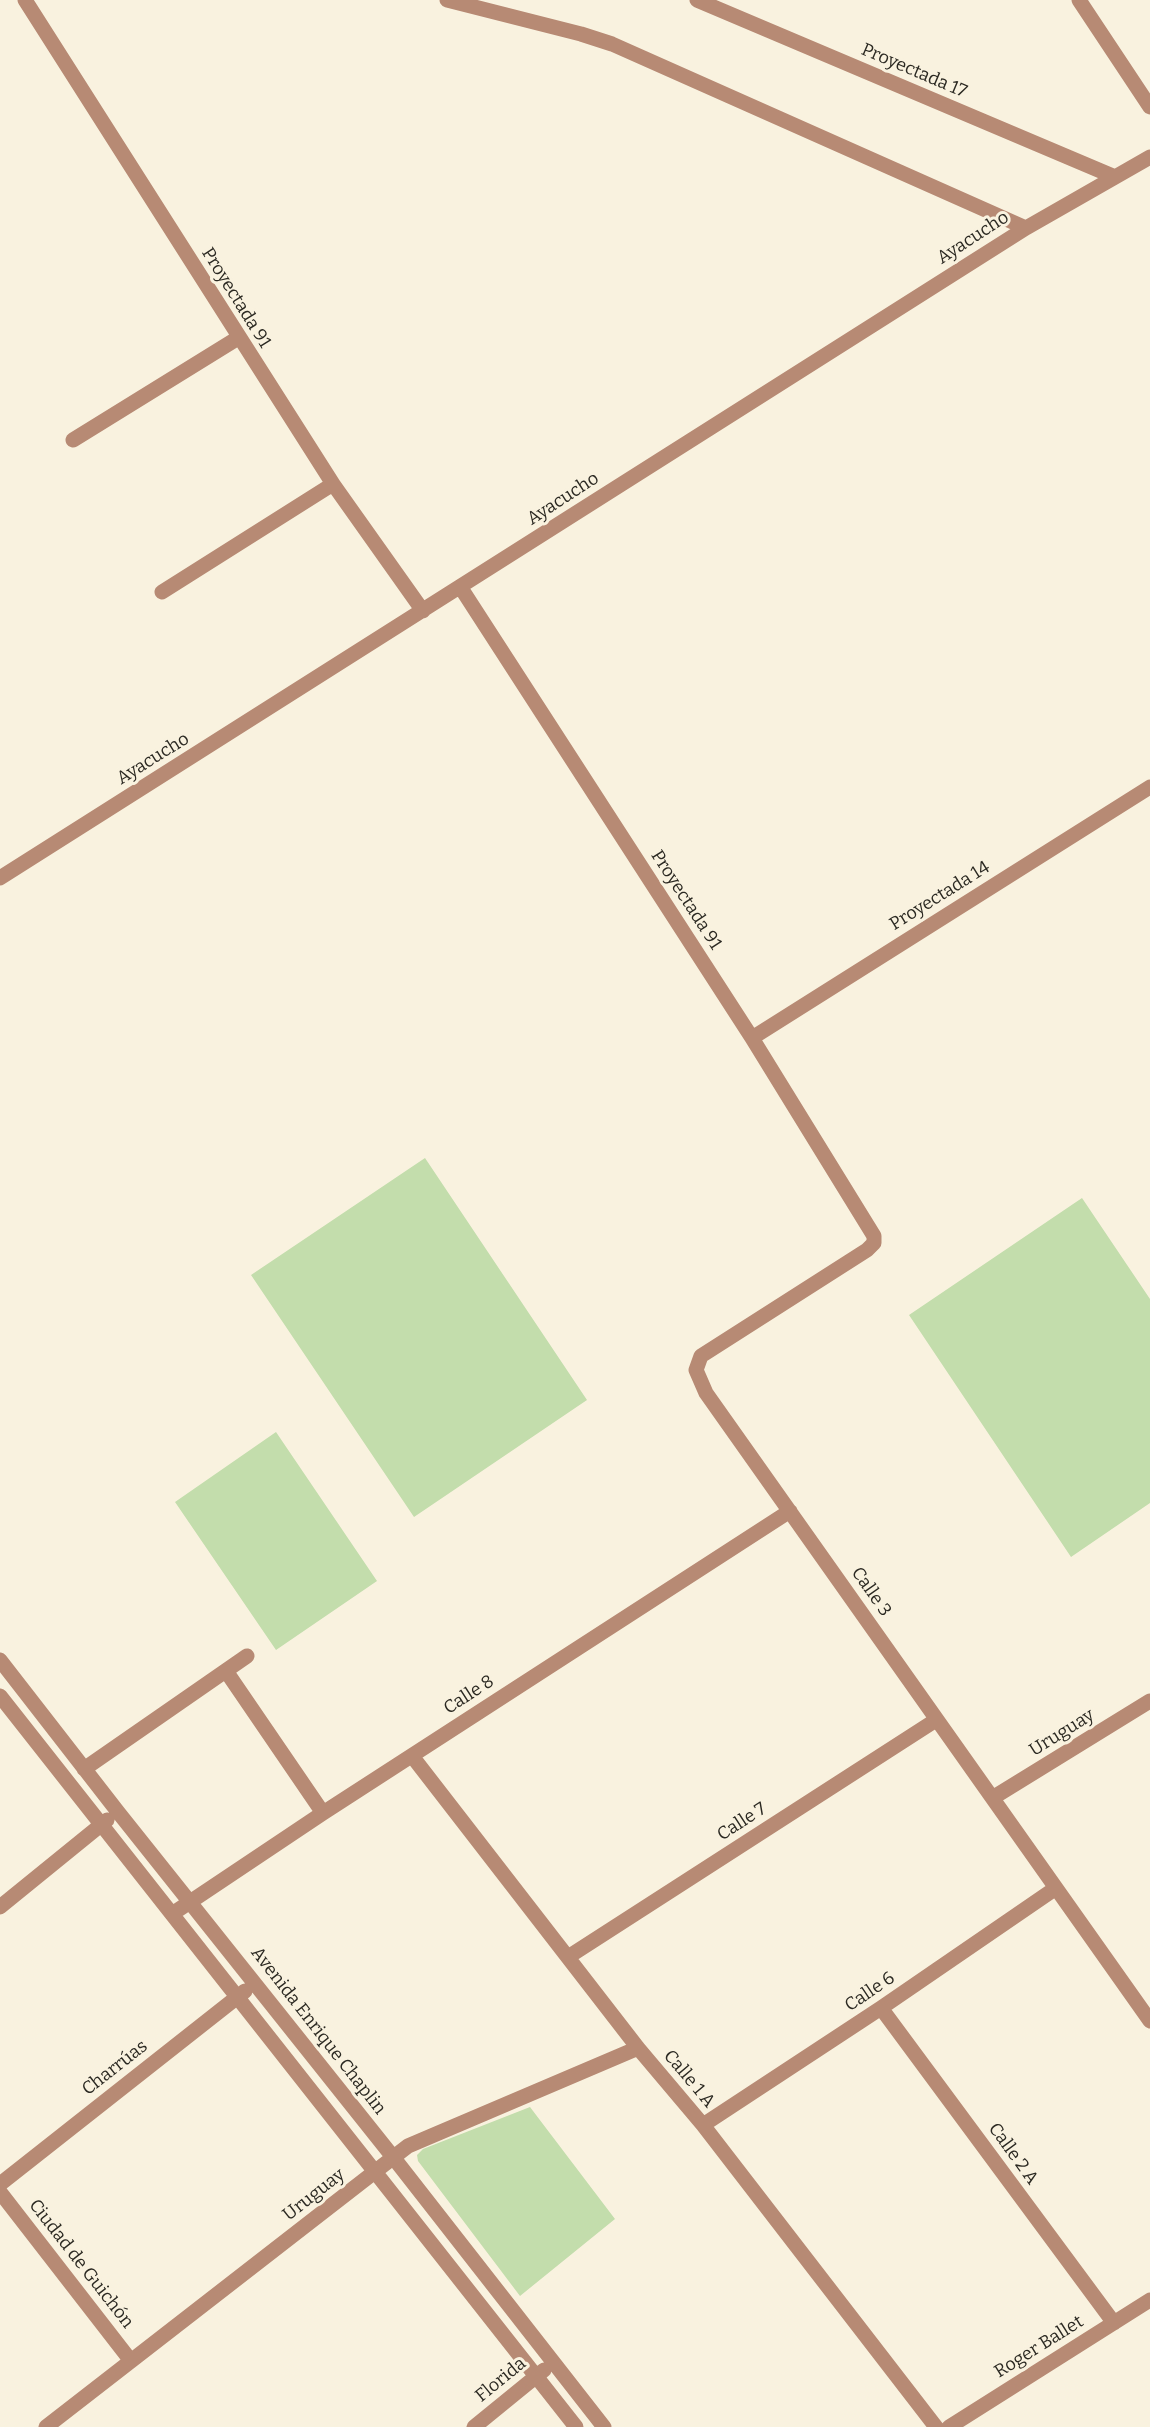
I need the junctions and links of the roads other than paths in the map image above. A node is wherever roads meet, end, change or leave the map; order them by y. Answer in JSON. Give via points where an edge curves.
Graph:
{"nodes":[{"id":1,"x":25,"y":0,"type":"edge"},
{"id":2,"x":447,"y":0,"type":"edge"},
{"id":3,"x":697,"y":0,"type":"edge"},
{"id":4,"x":1079,"y":0,"type":"edge"},
{"id":5,"x":1150,"y":107,"type":"edge"},
{"id":6,"x":1150,"y":157,"type":"edge"},
{"id":7,"x":1115,"y":177,"type":"junction"},
{"id":8,"x":1026,"y":228,"type":"junction"},
{"id":9,"x":238,"y":338,"type":"junction"},
{"id":10,"x":73,"y":440,"type":"dead end"},
{"id":11,"x":333,"y":484,"type":"junction"},
{"id":12,"x":461,"y":588,"type":"junction"},
{"id":13,"x":162,"y":592,"type":"dead end"},
{"id":14,"x":423,"y":611,"type":"junction"},
{"id":15,"x":1150,"y":787,"type":"edge"},
{"id":16,"x":0,"y":878,"type":"edge"},
{"id":17,"x":752,"y":1038,"type":"junction"},
{"id":18,"x":874,"y":1236,"type":"joint"},
{"id":19,"x":790,"y":1511,"type":"junction"},
{"id":20,"x":247,"y":1656,"type":"dead end"},
{"id":21,"x":1,"y":1664,"type":"edge"},
{"id":22,"x":226,"y":1671,"type":"junction"},
{"id":23,"x":0,"y":1696,"type":"edge"},
{"id":24,"x":1150,"y":1701,"type":"edge"},
{"id":25,"x":936,"y":1720,"type":"junction"},
{"id":26,"x":412,"y":1756,"type":"junction"},
{"id":27,"x":84,"y":1769,"type":"junction"},
{"id":28,"x":994,"y":1797,"type":"junction"},
{"id":29,"x":118,"y":1812,"type":"junction"},
{"id":30,"x":323,"y":1813,"type":"junction"},
{"id":31,"x":100,"y":1825,"type":"junction"},
{"id":32,"x":1056,"y":1888,"type":"junction"},
{"id":33,"x":190,"y":1901,"type":"junction"},
{"id":34,"x":0,"y":1907,"type":"edge"},
{"id":35,"x":172,"y":1914,"type":"junction"},
{"id":36,"x":568,"y":1957,"type":"junction"},
{"id":37,"x":255,"y":1983,"type":"junction"},
{"id":38,"x":238,"y":1996,"type":"junction"},
{"id":39,"x":881,"y":2008,"type":"junction"},
{"id":40,"x":1150,"y":2021,"type":"edge"},
{"id":41,"x":638,"y":2048,"type":"junction"},
{"id":42,"x":703,"y":2125,"type":"junction"},
{"id":43,"x":393,"y":2157,"type":"junction"},
{"id":44,"x":374,"y":2172,"type":"junction"},
{"id":45,"x":0,"y":2184,"type":"edge"},
{"id":46,"x":0,"y":2192,"type":"edge"},
{"id":47,"x":1150,"y":2300,"type":"edge"},
{"id":48,"x":1114,"y":2324,"type":"junction"},
{"id":49,"x":131,"y":2361,"type":"junction"},
{"id":50,"x":553,"y":2362,"type":"junction"},
{"id":51,"x":536,"y":2377,"type":"junction"},
{"id":52,"x":46,"y":2427,"type":"edge"},
{"id":53,"x":474,"y":2427,"type":"edge"},
{"id":54,"x":576,"y":2427,"type":"edge"},
{"id":55,"x":604,"y":2427,"type":"edge"},
{"id":56,"x":936,"y":2427,"type":"edge"},
{"id":57,"x":949,"y":2427,"type":"edge"}],
"edges":[{"from":1,"to":9,"type":"street","name":"Proyectada 91"},
{"from":2,"to":8,"type":"street","via":[[612,44]]},
{"from":3,"to":7,"type":"street","name":"Proyectada 17"},
{"from":4,"to":5,"type":"street"},
{"from":6,"to":7,"type":"street","name":"Ayacucho"},
{"from":7,"to":8,"type":"street","name":"Ayacucho"},
{"from":8,"to":12,"type":"street","name":"Ayacucho"},
{"from":9,"to":10,"type":"street"},
{"from":9,"to":11,"type":"street","name":"Proyectada 91"},
{"from":11,"to":13,"type":"street"},
{"from":11,"to":14,"type":"street","name":"Proyectada 91"},
{"from":12,"to":14,"type":"street","name":"Ayacucho"},
{"from":12,"to":17,"type":"street","name":"Proyectada 91"},
{"from":14,"to":16,"type":"street","name":"Ayacucho"},
{"from":15,"to":17,"type":"street","name":"Proyectada 14"},
{"from":17,"to":18,"type":"street","name":"Proyectada 91"},
{"from":18,"to":19,"type":"street","name":"Calle 3","via":[[874,1243],[867,1250],[701,1356],[696,1370],[706,1393]]},
{"from":19,"to":25,"type":"street","name":"Calle 3"},
{"from":19,"to":26,"type":"street","name":"Calle 8"},
{"from":20,"to":22,"type":"street"},
{"from":21,"to":27,"type":"street","name":"Avenida Enrique Chaplin"},
{"from":22,"to":27,"type":"street"},
{"from":22,"to":30,"type":"street"},
{"from":23,"to":31,"type":"street"},
{"from":24,"to":28,"type":"street","name":"Uruguay"},
{"from":25,"to":28,"type":"street","name":"Calle 3"},
{"from":25,"to":36,"type":"street","name":"Calle 7"},
{"from":26,"to":30,"type":"street","name":"Calle 8"},
{"from":26,"to":36,"type":"street","name":"Calle 1 A"},
{"from":27,"to":29,"type":"street","name":"Avenida Enrique Chaplin"},
{"from":28,"to":32,"type":"street","name":"Calle 3"},
{"from":29,"to":31,"type":"street"},
{"from":29,"to":33,"type":"street","name":"Avenida Enrique Chaplin"},
{"from":30,"to":33,"type":"street","name":"Calle 8"},
{"from":31,"to":34,"type":"street"},
{"from":31,"to":35,"type":"street"},
{"from":32,"to":39,"type":"street","name":"Calle 6"},
{"from":32,"to":40,"type":"street","name":"Calle 3"},
{"from":33,"to":35,"type":"street","name":"Calle 8"},
{"from":33,"to":37,"type":"street","name":"Avenida Enrique Chaplin"},
{"from":35,"to":38,"type":"street"},
{"from":36,"to":41,"type":"street","name":"Calle 1 A"},
{"from":37,"to":38,"type":"street","name":"Charrúas"},
{"from":37,"to":43,"type":"street","name":"Avenida Enrique Chaplin"},
{"from":38,"to":44,"type":"street"},
{"from":38,"to":45,"type":"street","name":"Charrúas"},
{"from":39,"to":42,"type":"street","name":"Calle 6"},
{"from":39,"to":48,"type":"street","name":"Calle 2 A"},
{"from":41,"to":42,"type":"street","name":"Calle 1 A"},
{"from":41,"to":43,"type":"street","name":"Uruguay","via":[[408,2146]]},
{"from":42,"to":56,"type":"street","name":"Calle 1 A"},
{"from":43,"to":44,"type":"street","name":"Uruguay"},
{"from":43,"to":50,"type":"street","name":"Avenida Enrique Chaplin"},
{"from":44,"to":49,"type":"street","name":"Uruguay"},
{"from":44,"to":51,"type":"street"},
{"from":46,"to":49,"type":"street","name":"Ciudad de Guichón"},
{"from":47,"to":48,"type":"street","name":"Roger Ballet"},
{"from":48,"to":57,"type":"street","name":"Roger Ballet"},
{"from":49,"to":52,"type":"street","name":"Uruguay"},
{"from":50,"to":51,"type":"street","name":"Florida"},
{"from":50,"to":55,"type":"street","name":"Avenida Enrique Chaplin"},
{"from":51,"to":53,"type":"street","name":"Florida"},
{"from":51,"to":54,"type":"street"}]}
